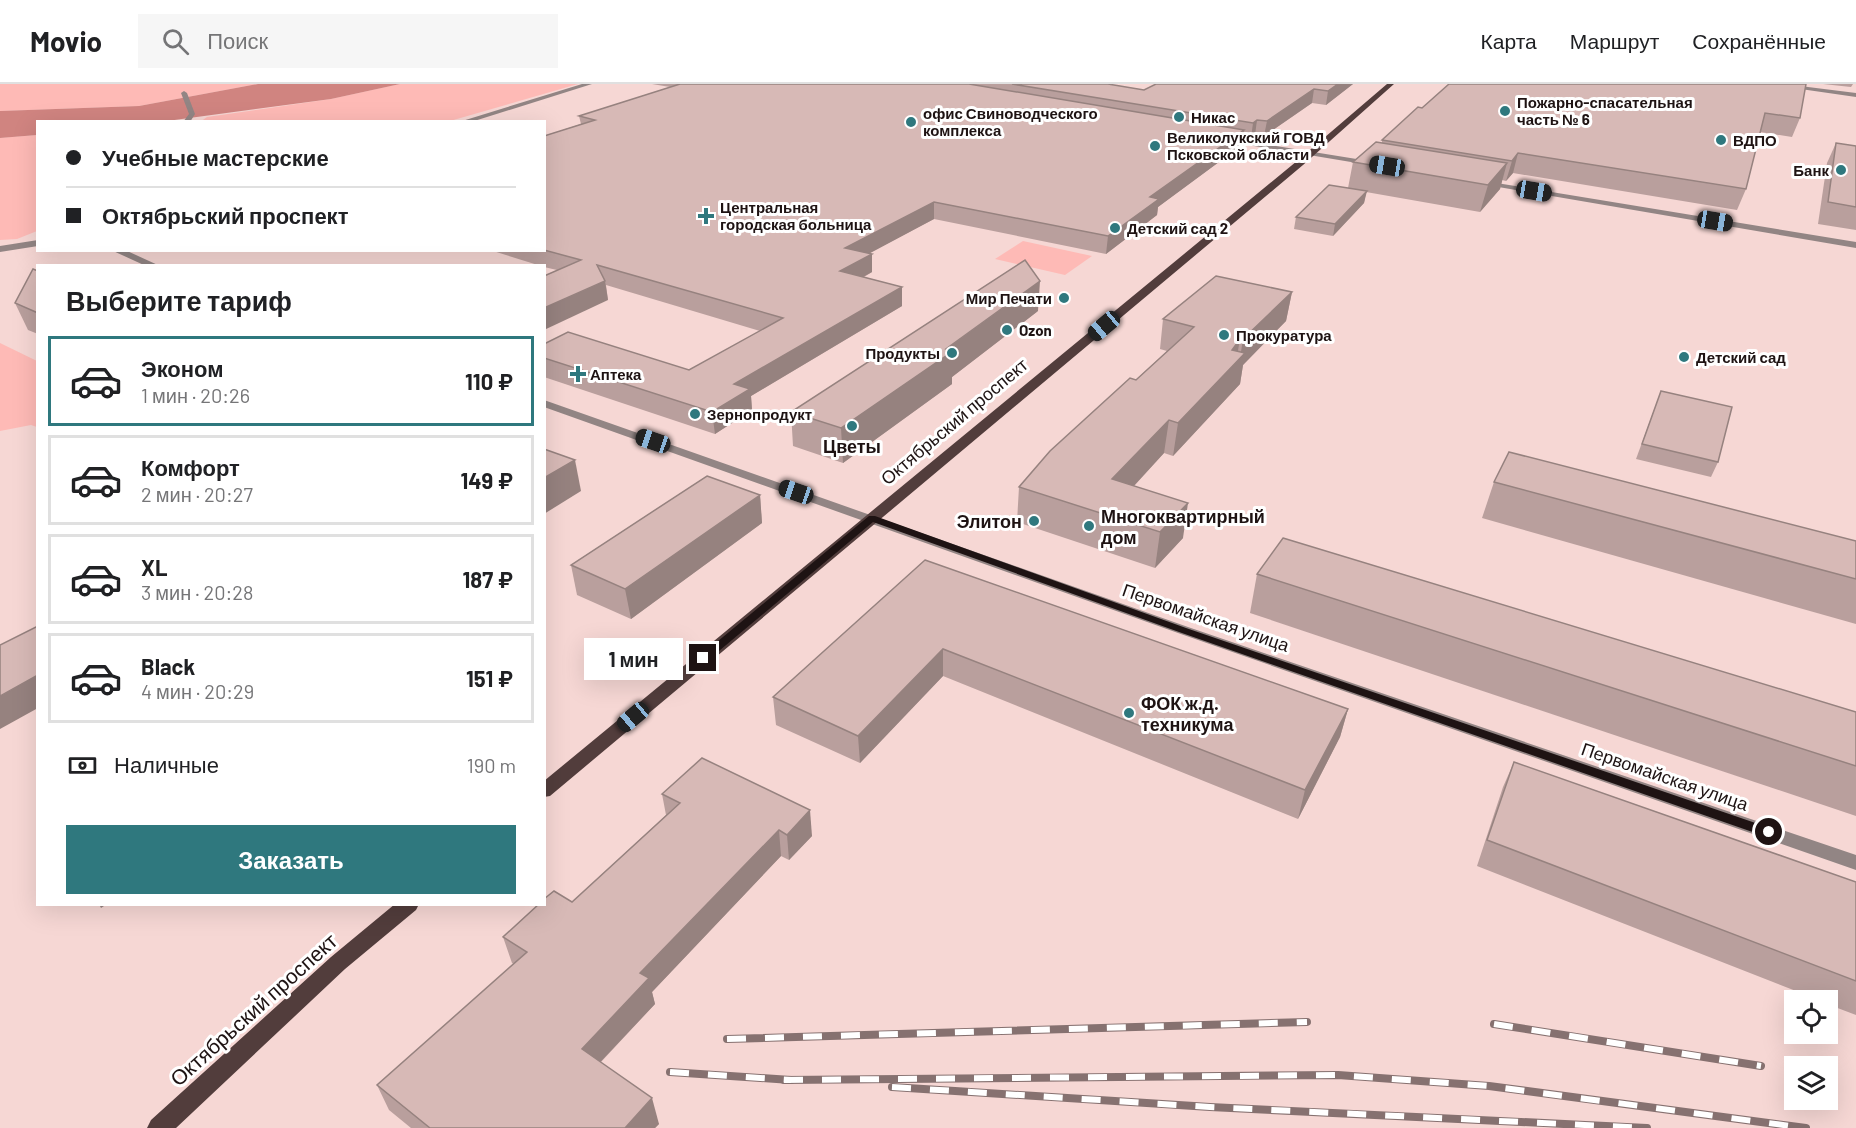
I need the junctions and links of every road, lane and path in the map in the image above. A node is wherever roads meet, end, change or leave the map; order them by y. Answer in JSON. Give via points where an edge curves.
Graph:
{"nodes":[{"id":1,"x":589,"y":84,"type":"edge"},
{"id":2,"x":1390,"y":84,"type":"edge"},
{"id":3,"x":1769,"y":84,"type":"edge"},
{"id":4,"x":184,"y":93,"type":"dead end"},
{"id":5,"x":1856,"y":95,"type":"edge"},
{"id":6,"x":188,"y":120,"type":"edge"},
{"id":7,"x":469,"y":120,"type":"edge"},
{"id":8,"x":1211,"y":136,"type":"edge"},
{"id":9,"x":1310,"y":154,"type":"junction"},
{"id":10,"x":1387,"y":166,"type":"edge"},
{"id":11,"x":1472,"y":181,"type":"edge"},
{"id":12,"x":36,"y":243,"type":"edge"},
{"id":13,"x":1856,"y":245,"type":"edge"},
{"id":14,"x":0,"y":249,"type":"edge"},
{"id":15,"x":120,"y":252,"type":"edge"},
{"id":16,"x":151,"y":264,"type":"edge"},
{"id":17,"x":546,"y":404,"type":"edge"},
{"id":18,"x":872,"y":518,"type":"junction"},
{"id":19,"x":546,"y":789,"type":"edge"},
{"id":20,"x":1856,"y":863,"type":"edge"},
{"id":21,"x":407,"y":906,"type":"edge"},
{"id":22,"x":159,"y":1128,"type":"edge"}],
"edges":[{"from":1,"to":7,"type":"street"},
{"from":2,"to":9,"type":"main road","name":"Октябрьский проспект"},
{"from":3,"to":5,"type":"street"},
{"from":4,"to":6,"type":"street","via":[[192,114]]},
{"from":8,"to":9,"type":"street"},
{"from":9,"to":10,"type":"street"},
{"from":9,"to":18,"type":"main road","name":"Октябрьский проспект"},
{"from":11,"to":13,"type":"street"},
{"from":12,"to":14,"type":"street"},
{"from":15,"to":16,"type":"street"},
{"from":17,"to":18,"type":"street","name":"Первомайская улица"},
{"from":18,"to":19,"type":"main road","name":"Октябрьский проспект"},
{"from":18,"to":20,"type":"street","name":"Первомайская улица"},
{"from":21,"to":22,"type":"main road","name":"Октябрьский проспект","via":[[338,963]]}]}
